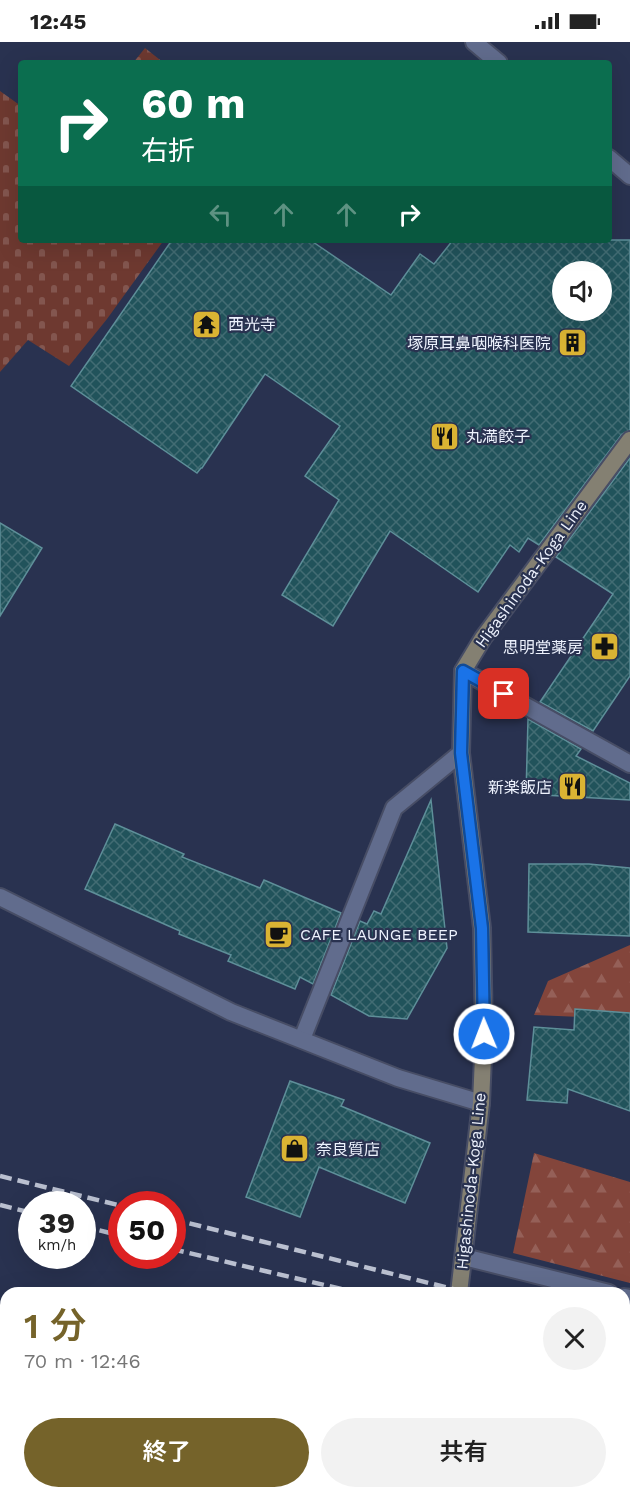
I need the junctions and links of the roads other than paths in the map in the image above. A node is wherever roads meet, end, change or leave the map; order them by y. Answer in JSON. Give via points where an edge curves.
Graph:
{"nodes":[{"id":1,"x":474,"y":42,"type":"edge"},
{"id":2,"x":495,"y":60,"type":"edge"},
{"id":3,"x":612,"y":161,"type":"edge"},
{"id":4,"x":630,"y":176,"type":"edge"},
{"id":5,"x":630,"y":440,"type":"edge"},
{"id":6,"x":463,"y":671,"type":"junction"},
{"id":7,"x":461,"y":753,"type":"junction"},
{"id":8,"x":630,"y":764,"type":"edge"},
{"id":9,"x":0,"y":897,"type":"edge"},
{"id":10,"x":302,"y":1039,"type":"junction"},
{"id":11,"x":481,"y":1103,"type":"junction"},
{"id":12,"x":464,"y":1257,"type":"junction"},
{"id":13,"x":460,"y":1287,"type":"edge"},
{"id":14,"x":585,"y":1287,"type":"edge"}],
"edges":[{"from":1,"to":2,"type":"street"},
{"from":3,"to":4,"type":"street"},
{"from":5,"to":6,"type":"main road","name":"Higashinoda-Koga Line","via":[[483,638]]},
{"from":6,"to":7,"type":"main road","name":"Higashinoda-Koga Line"},
{"from":6,"to":8,"type":"street"},
{"from":7,"to":10,"type":"street","via":[[394,808]]},
{"from":7,"to":11,"type":"main road","name":"Higashinoda-Koga Line","via":[[482,928]]},
{"from":9,"to":10,"type":"street","via":[[231,1012]]},
{"from":10,"to":11,"type":"street","via":[[398,1078]]},
{"from":11,"to":12,"type":"main road","name":"Higashinoda-Koga Line"},
{"from":12,"to":13,"type":"main road","name":"Higashinoda-Koga Line"},
{"from":12,"to":14,"type":"street"}]}
